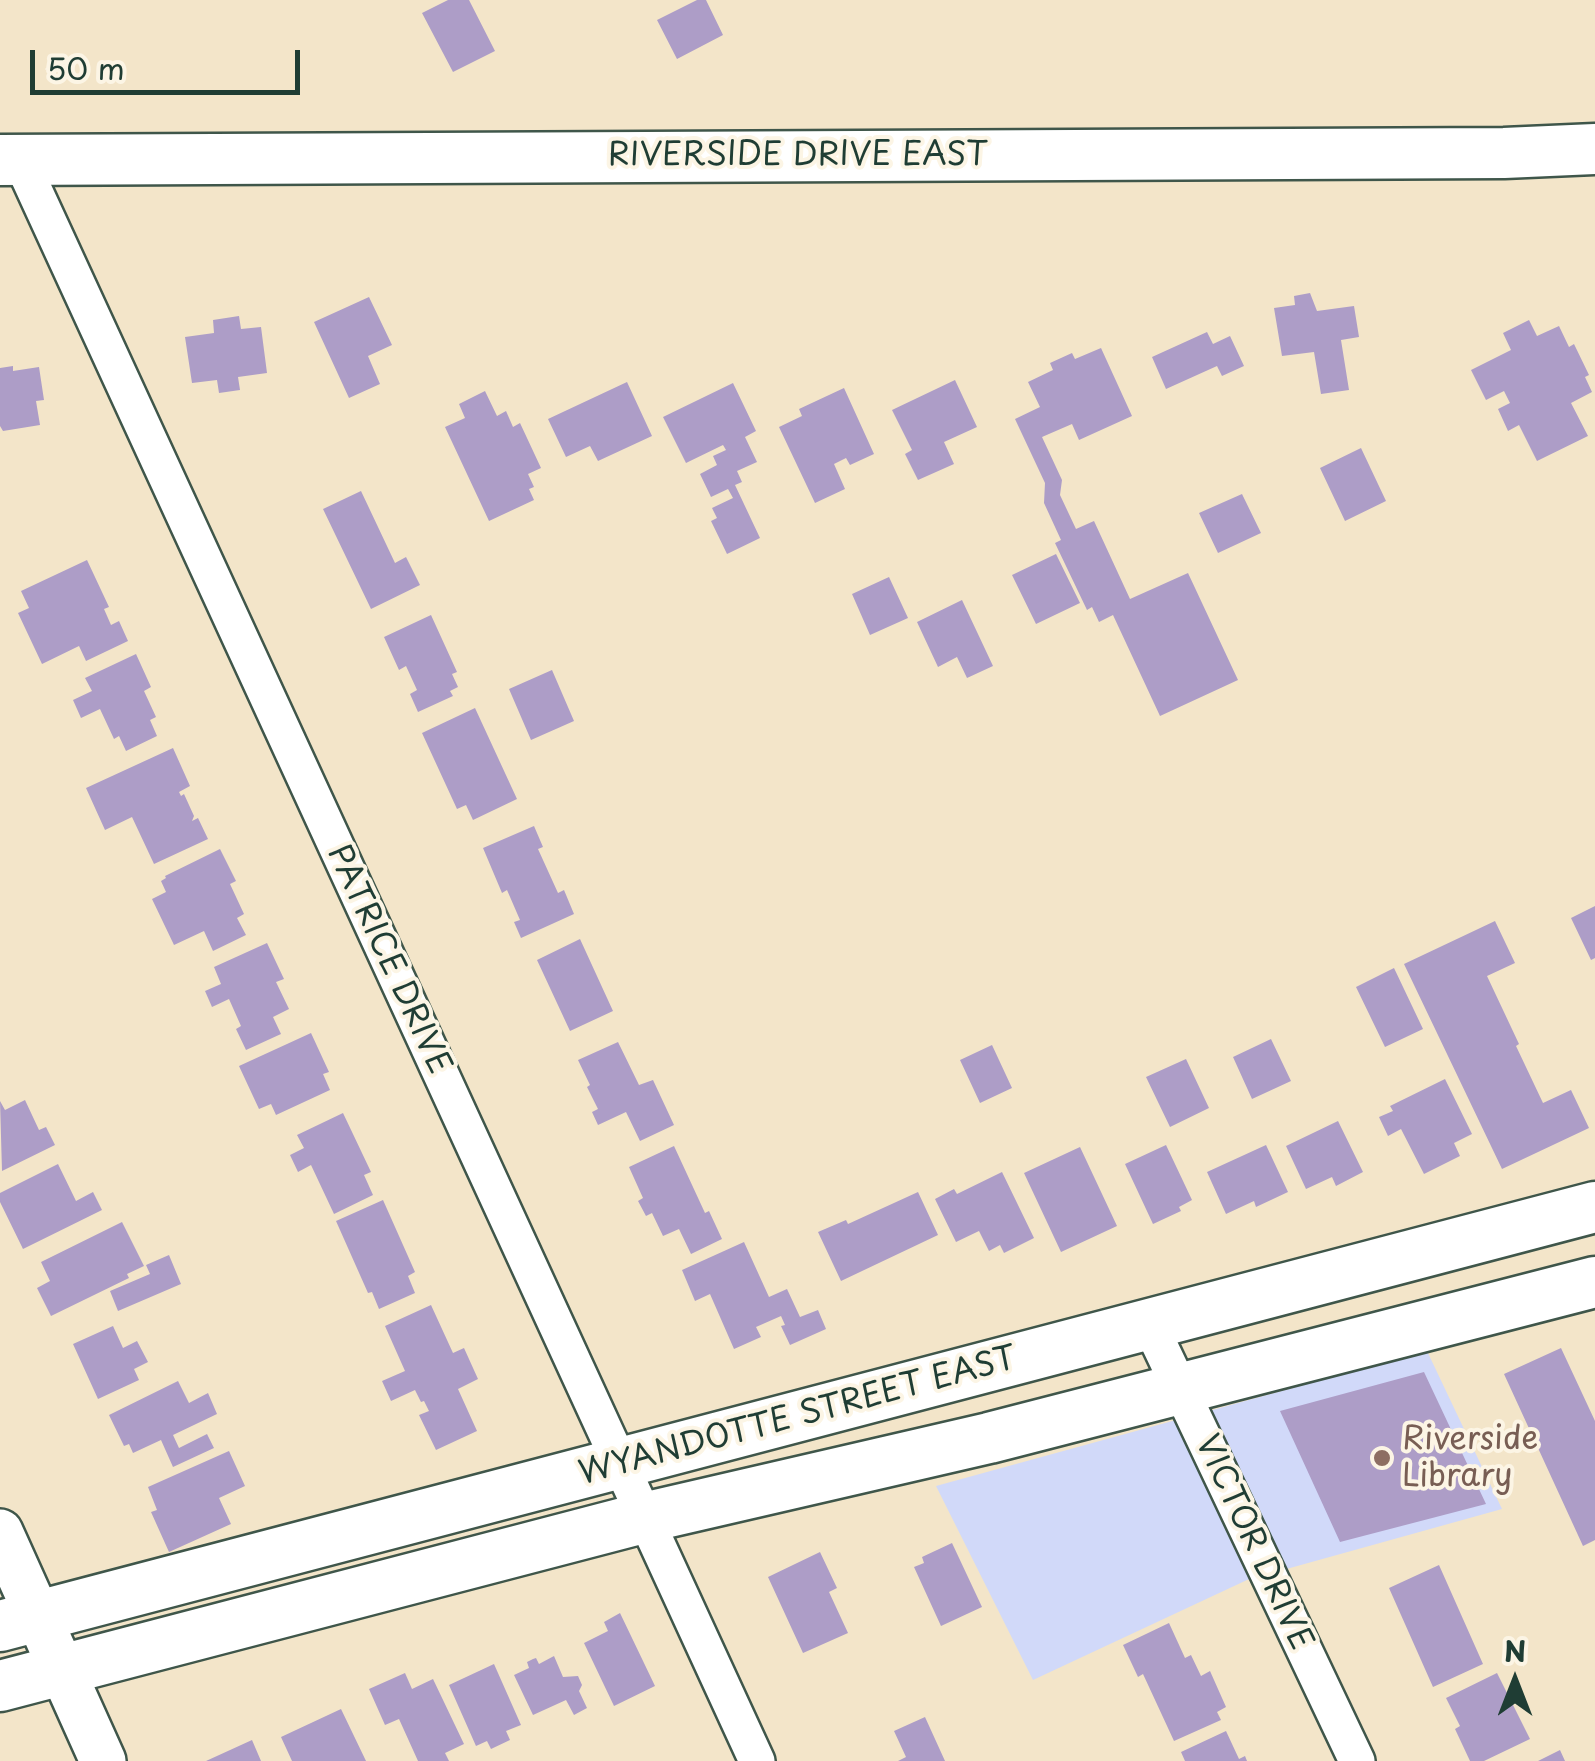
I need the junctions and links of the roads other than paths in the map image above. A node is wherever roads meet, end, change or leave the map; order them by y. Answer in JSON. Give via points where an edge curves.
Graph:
{"nodes":[{"id":1,"x":1595,"y":149,"type":"edge"},
{"id":2,"x":10,"y":160,"type":"edge"},
{"id":3,"x":1595,"y":1207,"type":"edge"},
{"id":4,"x":1595,"y":1282,"type":"edge"},
{"id":5,"x":1150,"y":1325,"type":"junction"},
{"id":6,"x":1179,"y":1388,"type":"junction"},
{"id":7,"x":619,"y":1463,"type":"junction"},
{"id":8,"x":643,"y":1518,"type":"junction"},
{"id":9,"x":0,"y":1532,"type":"edge"},
{"id":10,"x":18,"y":1622,"type":"edge"},
{"id":11,"x":59,"y":1670,"type":"junction"},
{"id":12,"x":0,"y":1686,"type":"edge"},
{"id":13,"x":102,"y":1761,"type":"edge"},
{"id":14,"x":757,"y":1761,"type":"edge"},
{"id":15,"x":1356,"y":1761,"type":"edge"}],
"edges":[{"from":1,"to":2,"type":"main road","name":"RIVERSIDE DRIVE EAST"},
{"from":2,"to":7,"type":"street","name":"PATRICE DRIVE"},
{"from":3,"to":5,"type":"main road","name":"WYANDOTTE STREET EAST"},
{"from":4,"to":6,"type":"main road","name":"WYANDOTTE STREET EAST"},
{"from":5,"to":6,"type":"street","name":"VICTOR DRIVE"},
{"from":5,"to":7,"type":"main road","name":"WYANDOTTE STREET EAST"},
{"from":6,"to":8,"type":"main road","name":"WYANDOTTE STREET EAST"},
{"from":6,"to":15,"type":"street","name":"VICTOR DRIVE"},
{"from":7,"to":8,"type":"street","name":"PATRICE DRIVE"},
{"from":7,"to":10,"type":"main road","name":"WYANDOTTE STREET EAST"},
{"from":8,"to":11,"type":"main road","name":"WYANDOTTE STREET EAST"},
{"from":8,"to":14,"type":"street","name":"PATRICE DRIVE"},
{"from":9,"to":10,"type":"street"},
{"from":10,"to":11,"type":"street"},
{"from":11,"to":12,"type":"main road","name":"WYANDOTTE STREET EAST"},
{"from":11,"to":13,"type":"street"}]}
